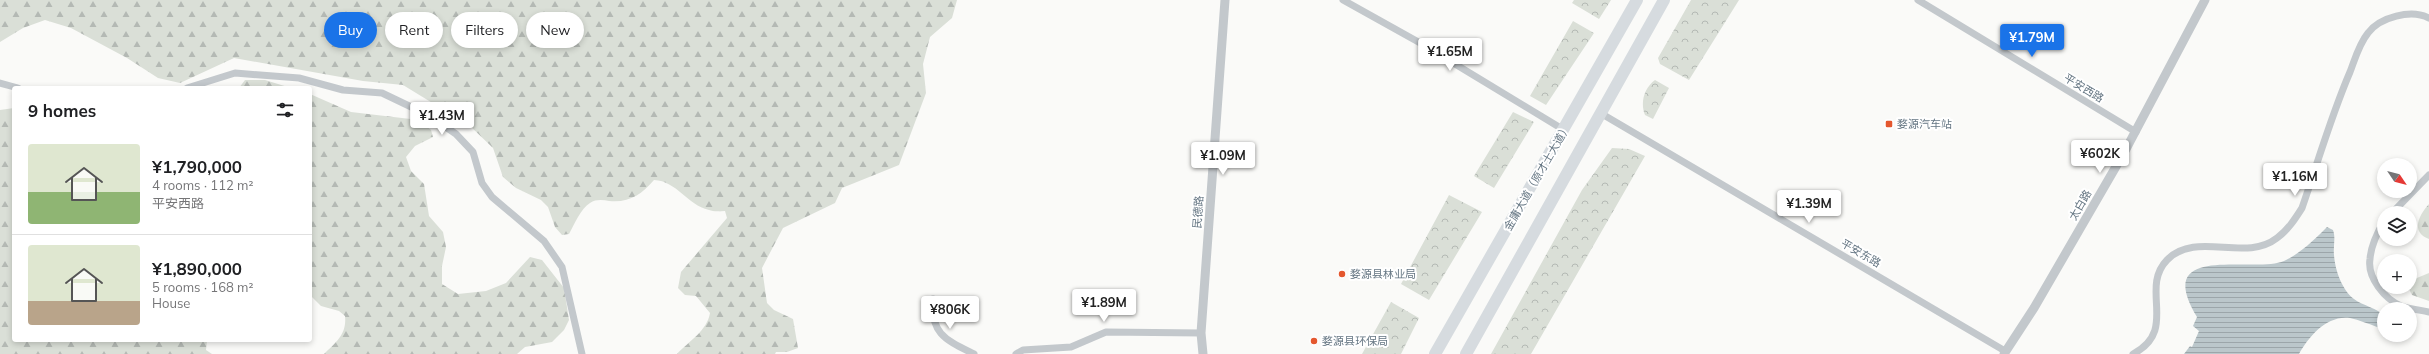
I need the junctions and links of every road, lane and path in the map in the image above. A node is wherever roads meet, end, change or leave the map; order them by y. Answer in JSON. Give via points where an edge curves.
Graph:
{"nodes":[{"id":1,"x":1225,"y":0,"type":"edge"},
{"id":2,"x":1343,"y":0,"type":"edge"},
{"id":3,"x":1637,"y":0,"type":"edge"},
{"id":4,"x":1664,"y":0,"type":"edge"},
{"id":5,"x":1918,"y":0,"type":"edge"},
{"id":6,"x":2205,"y":0,"type":"edge"},
{"id":7,"x":2429,"y":18,"type":"edge"},
{"id":8,"x":0,"y":83,"type":"edge"},
{"id":9,"x":12,"y":86,"type":"edge"},
{"id":10,"x":193,"y":86,"type":"edge"},
{"id":11,"x":1602,"y":114,"type":"junction"},
{"id":12,"x":1564,"y":130,"type":"junction"},
{"id":13,"x":2136,"y":132,"type":"junction"},
{"id":14,"x":2429,"y":175,"type":"edge"},
{"id":15,"x":2399,"y":206,"type":"edge"},
{"id":16,"x":2377,"y":236,"type":"edge"},
{"id":17,"x":933,"y":299,"type":"dead end"},
{"id":18,"x":2429,"y":312,"type":"edge"},
{"id":19,"x":1201,"y":333,"type":"junction"},
{"id":20,"x":2005,"y":352,"type":"edge"},
{"id":21,"x":582,"y":354,"type":"edge"},
{"id":22,"x":974,"y":354,"type":"edge"},
{"id":23,"x":1016,"y":354,"type":"edge"},
{"id":24,"x":1203,"y":354,"type":"edge"},
{"id":25,"x":1435,"y":354,"type":"edge"},
{"id":26,"x":1466,"y":354,"type":"edge"},
{"id":27,"x":2133,"y":354,"type":"edge"}],
"edges":[{"from":1,"to":19,"type":"street","name":"民德路"},
{"from":2,"to":12,"type":"street","via":[[1422,44]]},
{"from":3,"to":12,"type":"main road","name":"金庸大道（原才士大道）"},
{"from":4,"to":11,"type":"main road"},
{"from":5,"to":13,"type":"street","name":"平安西路"},
{"from":6,"to":13,"type":"street","name":"太白路"},
{"from":7,"to":27,"type":"street","via":[[2413,13],[2402,15],[2383,22],[2368,32],[2338,100],[2302,208],[2293,222],[2276,239],[2264,245],[2251,247],[2188,248],[2167,260],[2156,283],[2158,326],[2148,343]]},
{"from":8,"to":9,"type":"street"},
{"from":10,"to":21,"type":"street","via":[[235,73],[299,78],[343,90],[382,93],[428,115],[456,134],[472,152],[482,183],[492,197],[544,241],[562,267]]},
{"from":11,"to":20,"type":"street","name":"平安东路"},
{"from":11,"to":26,"type":"main road"},
{"from":12,"to":25,"type":"main road","name":"金庸大道（原才士大道）"},
{"from":13,"to":20,"type":"street","name":"太白路","via":[[2034,308]]},
{"from":14,"to":15,"type":"street"},
{"from":16,"to":18,"type":"street","via":[[2369,261],[2382,293],[2402,306]]},
{"from":17,"to":22,"type":"street","via":[[932,318],[942,336]]},
{"from":19,"to":23,"type":"street","via":[[1106,332],[1071,347],[1023,350]]},
{"from":19,"to":24,"type":"street","name":"民德路"}]}
